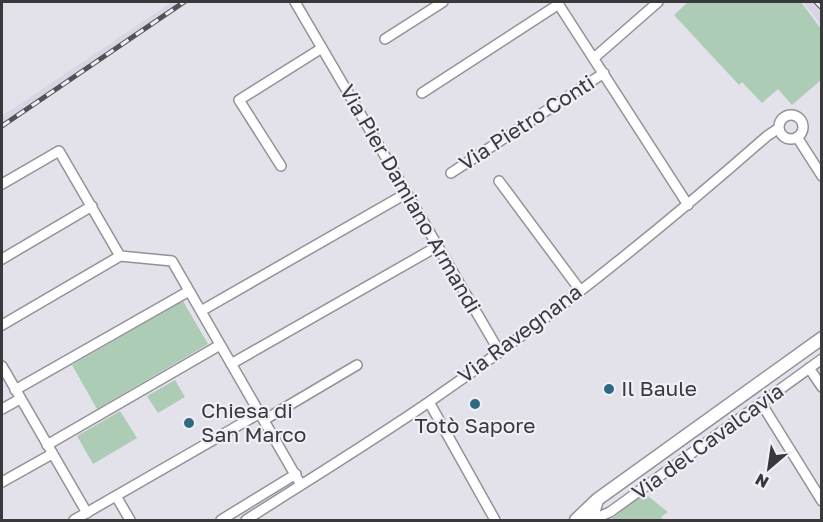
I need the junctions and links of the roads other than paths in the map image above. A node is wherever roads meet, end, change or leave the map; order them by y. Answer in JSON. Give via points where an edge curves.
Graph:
{"nodes":[{"id":1,"x":295,"y":2,"type":"edge"},
{"id":2,"x":442,"y":2,"type":"edge"},
{"id":3,"x":658,"y":2,"type":"edge"},
{"id":4,"x":558,"y":3,"type":"edge"},
{"id":5,"x":385,"y":39,"type":"dead end"},
{"id":6,"x":322,"y":48,"type":"junction"},
{"id":7,"x":594,"y":58,"type":"junction"},
{"id":8,"x":604,"y":73,"type":"junction"},
{"id":9,"x":422,"y":93,"type":"dead end"},
{"id":10,"x":780,"y":128,"type":"junction"},
{"id":11,"x":797,"y":137,"type":"junction"},
{"id":12,"x":281,"y":166,"type":"dead end"},
{"id":13,"x":451,"y":174,"type":"dead end"},
{"id":14,"x":822,"y":176,"type":"edge"},
{"id":15,"x":499,"y":181,"type":"dead end"},
{"id":16,"x":2,"y":184,"type":"edge"},
{"id":17,"x":407,"y":193,"type":"junction"},
{"id":18,"x":688,"y":205,"type":"junction"},
{"id":19,"x":92,"y":206,"type":"junction"},
{"id":20,"x":438,"y":246,"type":"junction"},
{"id":21,"x":120,"y":256,"type":"junction"},
{"id":22,"x":2,"y":258,"type":"edge"},
{"id":23,"x":580,"y":290,"type":"junction"},
{"id":24,"x":189,"y":291,"type":"junction"},
{"id":25,"x":201,"y":311,"type":"junction"},
{"id":26,"x":2,"y":325,"type":"edge"},
{"id":27,"x":822,"y":338,"type":"edge"},
{"id":28,"x":220,"y":345,"type":"junction"},
{"id":29,"x":498,"y":351,"type":"junction"},
{"id":30,"x":822,"y":359,"type":"edge"},
{"id":31,"x":231,"y":364,"type":"junction"},
{"id":32,"x":357,"y":365,"type":"dead end"},
{"id":33,"x":2,"y":366,"type":"edge"},
{"id":34,"x":809,"y":368,"type":"junction"},
{"id":35,"x":822,"y":387,"type":"edge"},
{"id":36,"x":18,"y":394,"type":"junction"},
{"id":37,"x":429,"y":402,"type":"junction"},
{"id":38,"x":761,"y":403,"type":"junction"},
{"id":39,"x":2,"y":409,"type":"edge"},
{"id":40,"x":262,"y":416,"type":"junction"},
{"id":41,"x":50,"y":449,"type":"junction"},
{"id":42,"x":296,"y":474,"type":"junction"},
{"id":43,"x":2,"y":482,"type":"edge"},
{"id":44,"x":301,"y":485,"type":"junction"},
{"id":45,"x":116,"y":496,"type":"junction"},
{"id":46,"x":598,"y":499,"type":"junction"},
{"id":47,"x":822,"y":501,"type":"edge"},
{"id":48,"x":87,"y":513,"type":"junction"},
{"id":49,"x":74,"y":520,"type":"edge"},
{"id":50,"x":130,"y":520,"type":"edge"},
{"id":51,"x":220,"y":520,"type":"edge"},
{"id":52,"x":246,"y":520,"type":"edge"},
{"id":53,"x":495,"y":520,"type":"edge"},
{"id":54,"x":576,"y":520,"type":"edge"},
{"id":55,"x":591,"y":520,"type":"edge"}],
"edges":[{"from":1,"to":6,"type":"street","name":"Via Pier Damiano Armandi"},
{"from":2,"to":5,"type":"street"},
{"from":3,"to":7,"type":"street"},
{"from":4,"to":7,"type":"street"},
{"from":4,"to":9,"type":"street"},
{"from":6,"to":12,"type":"street","via":[[239,100]]},
{"from":6,"to":17,"type":"street","name":"Via Pier Damiano Armandi"},
{"from":7,"to":8,"type":"street"},
{"from":8,"to":13,"type":"street","name":"Via Pietro Conti"},
{"from":8,"to":18,"type":"street"},
{"from":10,"to":11,"type":"street","via":[[786,138]]},
{"from":10,"to":11,"type":"street","name":"Via Ravegnana","via":[[787,116],[798,117],[803,127]]},
{"from":10,"to":18,"type":"street","name":"Via Ravegnana"},
{"from":11,"to":14,"type":"street"},
{"from":15,"to":23,"type":"street"},
{"from":16,"to":19,"type":"street","via":[[59,151]]},
{"from":17,"to":20,"type":"street","name":"Via Pier Damiano Armandi"},
{"from":17,"to":25,"type":"street"},
{"from":18,"to":23,"type":"street","name":"Via Ravegnana"},
{"from":19,"to":21,"type":"street"},
{"from":19,"to":22,"type":"street"},
{"from":20,"to":29,"type":"street","name":"Via Pier Damiano Armandi"},
{"from":20,"to":31,"type":"street"},
{"from":21,"to":24,"type":"street","via":[[171,261]]},
{"from":21,"to":26,"type":"street"},
{"from":23,"to":29,"type":"street","name":"Via Ravegnana"},
{"from":24,"to":25,"type":"street"},
{"from":24,"to":36,"type":"street"},
{"from":25,"to":28,"type":"street"},
{"from":27,"to":46,"type":"main road","name":"Via del Cavalcavia"},
{"from":28,"to":31,"type":"street"},
{"from":28,"to":41,"type":"street"},
{"from":29,"to":37,"type":"street","name":"Via Ravegnana"},
{"from":30,"to":34,"type":"street","name":"Via del Cavalcavia"},
{"from":31,"to":40,"type":"street"},
{"from":32,"to":40,"type":"street"},
{"from":33,"to":36,"type":"street"},
{"from":34,"to":35,"type":"street"},
{"from":34,"to":38,"type":"street","name":"Via del Cavalcavia"},
{"from":36,"to":39,"type":"street"},
{"from":36,"to":41,"type":"street"},
{"from":37,"to":44,"type":"street","name":"Via Ravegnana"},
{"from":37,"to":53,"type":"street"},
{"from":38,"to":47,"type":"street"},
{"from":38,"to":55,"type":"street","name":"Via del Cavalcavia","via":[[610,512]]},
{"from":40,"to":42,"type":"street"},
{"from":40,"to":45,"type":"street"},
{"from":41,"to":43,"type":"street"},
{"from":41,"to":48,"type":"street"},
{"from":42,"to":44,"type":"street"},
{"from":42,"to":51,"type":"street"},
{"from":44,"to":52,"type":"street","name":"Via Ravegnana"},
{"from":45,"to":48,"type":"street"},
{"from":45,"to":50,"type":"street"},
{"from":46,"to":54,"type":"main road","name":"Via del Cavalcavia"},
{"from":46,"to":55,"type":"main road","name":"Via del Cavalcavia"},
{"from":48,"to":49,"type":"street"}]}
